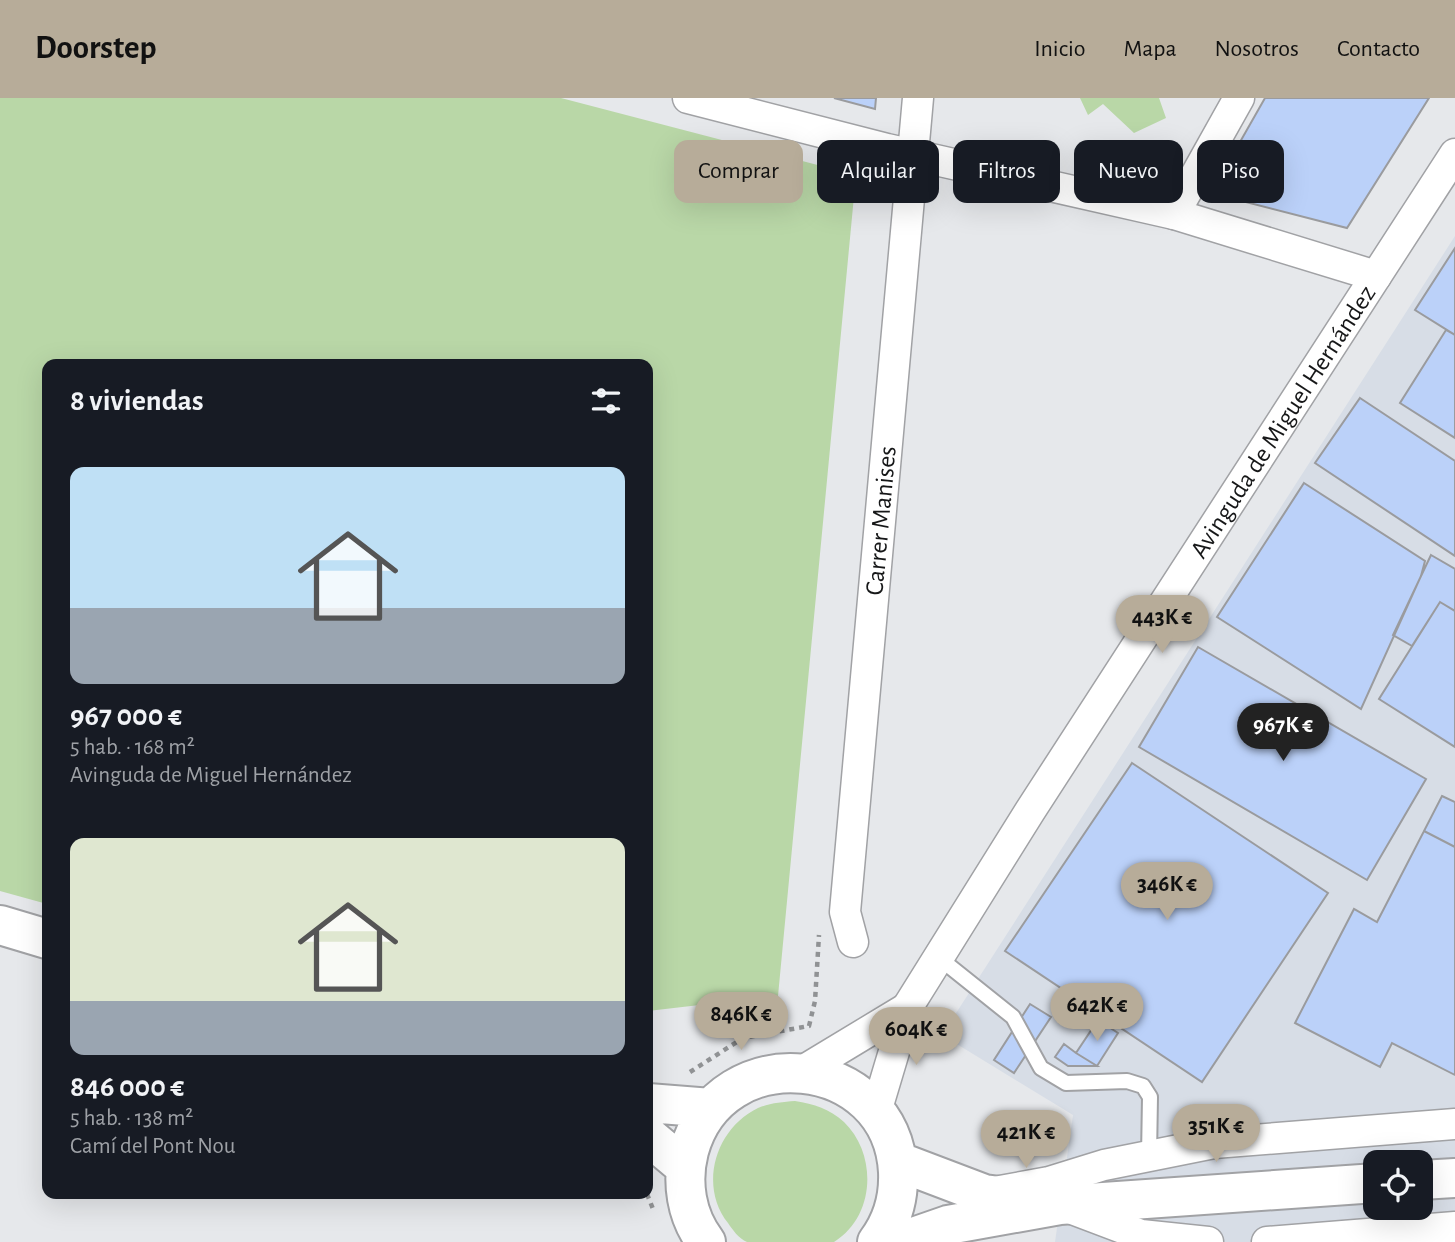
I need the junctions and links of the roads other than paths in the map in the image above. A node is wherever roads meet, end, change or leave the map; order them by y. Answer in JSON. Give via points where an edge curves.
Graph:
{"nodes":[{"id":1,"x":688,"y":98,"type":"edge"},
{"id":2,"x":918,"y":98,"type":"edge"},
{"id":3,"x":1239,"y":98,"type":"edge"},
{"id":4,"x":852,"y":140,"type":"edge"},
{"id":5,"x":915,"y":140,"type":"edge"},
{"id":6,"x":1455,"y":154,"type":"edge"},
{"id":7,"x":939,"y":159,"type":"edge"},
{"id":8,"x":909,"y":203,"type":"edge"},
{"id":9,"x":1174,"y":214,"type":"junction"},
{"id":10,"x":1376,"y":276,"type":"junction"},
{"id":11,"x":0,"y":925,"type":"edge"},
{"id":12,"x":42,"y":938,"type":"edge"},
{"id":13,"x":853,"y":942,"type":"dead end"},
{"id":14,"x":939,"y":957,"type":"junction"},
{"id":15,"x":907,"y":1008,"type":"junction"},
{"id":16,"x":801,"y":1072,"type":"junction"},
{"id":17,"x":653,"y":1103,"type":"edge"},
{"id":18,"x":711,"y":1108,"type":"junction"},
{"id":19,"x":876,"y":1112,"type":"junction"},
{"id":20,"x":1455,"y":1124,"type":"edge"},
{"id":21,"x":653,"y":1140,"type":"edge"},
{"id":22,"x":1149,"y":1156,"type":"junction"},
{"id":23,"x":897,"y":1161,"type":"junction"},
{"id":24,"x":685,"y":1167,"type":"junction"},
{"id":25,"x":1455,"y":1178,"type":"edge"},
{"id":26,"x":1433,"y":1179,"type":"edge"},
{"id":27,"x":1363,"y":1184,"type":"edge"},
{"id":28,"x":984,"y":1194,"type":"junction"},
{"id":29,"x":1060,"y":1205,"type":"junction"},
{"id":30,"x":1455,"y":1227,"type":"edge"},
{"id":31,"x":706,"y":1242,"type":"edge"},
{"id":32,"x":877,"y":1242,"type":"edge"},
{"id":33,"x":899,"y":1242,"type":"edge"},
{"id":34,"x":1208,"y":1242,"type":"edge"},
{"id":35,"x":1267,"y":1242,"type":"edge"}],
"edges":[{"from":1,"to":4,"type":"street"},
{"from":2,"to":5,"type":"street","name":"Carrer Manises"},
{"from":3,"to":9,"type":"street"},
{"from":6,"to":10,"type":"street","name":"Avinguda de Miguel Hernández"},
{"from":7,"to":9,"type":"street"},
{"from":8,"to":13,"type":"street","name":"Carrer Manises","via":[[845,912]]},
{"from":9,"to":10,"type":"street"},
{"from":10,"to":14,"type":"street","name":"Avinguda de Miguel Hernández"},
{"from":11,"to":12,"type":"street"},
{"from":14,"to":15,"type":"street","name":"Avinguda de Miguel Hernández"},
{"from":14,"to":22,"type":"lane","via":[[1013,1017],[1041,1068],[1066,1083],[1127,1081],[1143,1087],[1150,1097]]},
{"from":15,"to":16,"type":"street","name":"Avinguda de Miguel Hernández"},
{"from":15,"to":19,"type":"street","name":"Avinguda de Miguel Hernández"},
{"from":16,"to":18,"type":"street","via":[[752,1079]]},
{"from":16,"to":19,"type":"street","via":[[843,1085]]},
{"from":17,"to":18,"type":"street"},
{"from":18,"to":24,"type":"street","via":[[694,1135]]},
{"from":19,"to":23,"type":"street","via":[[890,1135]]},
{"from":20,"to":22,"type":"street","via":[[1214,1143]]},
{"from":21,"to":24,"type":"street"},
{"from":22,"to":28,"type":"street"},
{"from":23,"to":28,"type":"street"},
{"from":23,"to":32,"type":"street","via":[[899,1186],[894,1210]]},
{"from":24,"to":31,"type":"street","via":[[685,1192]]},
{"from":25,"to":26,"type":"street"},
{"from":27,"to":29,"type":"street"},
{"from":28,"to":29,"type":"street"},
{"from":29,"to":33,"type":"street","via":[[948,1225]]},
{"from":29,"to":34,"type":"street","via":[[1141,1235]]},
{"from":30,"to":35,"type":"street"}]}
